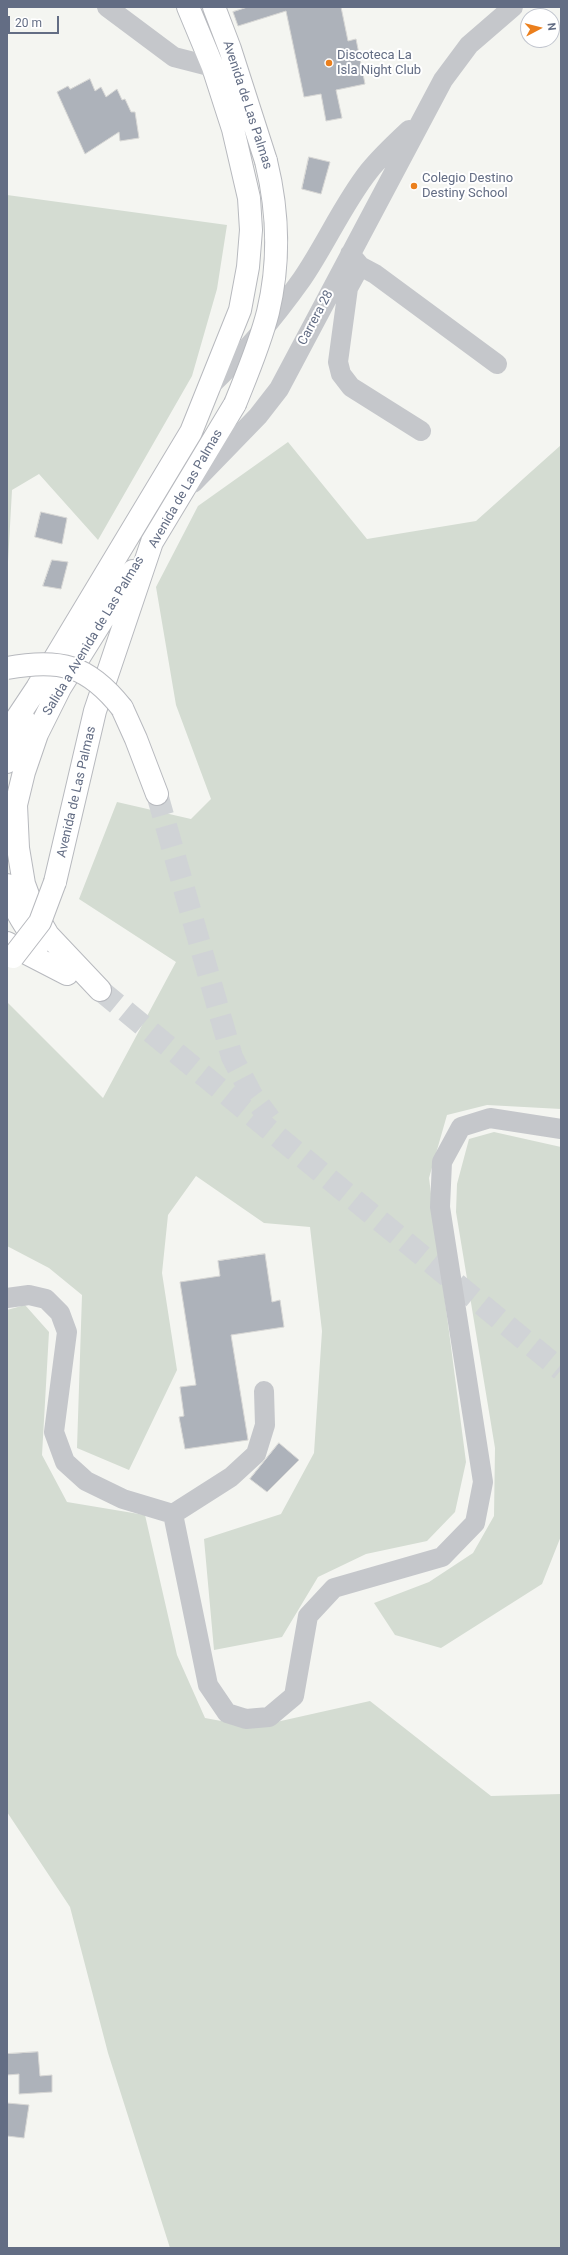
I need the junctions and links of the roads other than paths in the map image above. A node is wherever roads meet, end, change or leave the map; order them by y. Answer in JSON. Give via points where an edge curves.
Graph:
{"nodes":[{"id":1,"x":107,"y":7,"type":"edge"},
{"id":2,"x":188,"y":7,"type":"edge"},
{"id":3,"x":214,"y":7,"type":"edge"},
{"id":4,"x":512,"y":7,"type":"edge"},
{"id":5,"x":213,"y":67,"type":"junction"},
{"id":6,"x":421,"y":119,"type":"junction"},
{"id":7,"x":368,"y":172,"type":"junction"},
{"id":8,"x":387,"y":183,"type":"junction"},
{"id":9,"x":355,"y":260,"type":"junction"},
{"id":10,"x":497,"y":364,"type":"dead end"},
{"id":11,"x":209,"y":387,"type":"junction"},
{"id":12,"x":422,"y":431,"type":"dead end"},
{"id":13,"x":181,"y":496,"type":"junction"},
{"id":14,"x":152,"y":542,"type":"junction"},
{"id":15,"x":7,"y":668,"type":"edge"},
{"id":16,"x":37,"y":688,"type":"junction"},
{"id":17,"x":7,"y":733,"type":"edge"},
{"id":18,"x":7,"y":762,"type":"edge"},
{"id":19,"x":157,"y":794,"type":"tunnel mouth"},
{"id":20,"x":7,"y":885,"type":"edge"},
{"id":21,"x":9,"y":954,"type":"edge"},
{"id":22,"x":67,"y":974,"type":"junction"},
{"id":23,"x":561,"y":1129,"type":"edge"},
{"id":24,"x":7,"y":1298,"type":"edge"},
{"id":25,"x":264,"y":1391,"type":"dead end"},
{"id":26,"x":173,"y":1514,"type":"junction"}],
"edges":[{"from":1,"to":5,"type":"street","via":[[174,58]]},
{"from":2,"to":5,"type":"main road","name":"Avenida de Las Palmas"},
{"from":3,"to":13,"type":"main road","name":"Avenida de Las Palmas","bridge":true,"via":[[266,161],[272,183],[277,229],[273,282],[260,341],[235,404]]},
{"from":4,"to":6,"type":"street","name":"Carrera 28","via":[[469,45]]},
{"from":5,"to":11,"type":"main road","name":"Avenida de Las Palmas","via":[[235,136],[249,198],[251,230],[248,267],[240,310]]},
{"from":6,"to":7,"type":"street","name":"Carrera 28","via":[[382,155]]},
{"from":6,"to":8,"type":"street","name":"Carrera 28"},
{"from":7,"to":8,"type":"street","via":[[378,169],[382,171],[386,174]]},
{"from":7,"to":11,"type":"street","name":"Carrera 28","via":[[302,279],[227,370]]},
{"from":8,"to":9,"type":"street","name":"Carrera 28"},
{"from":9,"to":10,"type":"street"},
{"from":9,"to":12,"type":"street","via":[[348,288],[338,362],[340,374],[351,387]]},
{"from":9,"to":13,"type":"street","name":"Carrera 28","via":[[279,389],[258,416]]},
{"from":11,"to":16,"type":"main road","name":"Avenida de Las Palmas","via":[[191,432]]},
{"from":13,"to":14,"type":"main road","name":"Avenida de Las Palmas"},
{"from":14,"to":21,"type":"main road","name":"Avenida de Las Palmas","bridge":true,"via":[[95,711],[56,882],[40,922]]},
{"from":14,"to":22,"type":"main road","name":"Salida a Avenida de Las Palmas","via":[[60,688],[37,734],[16,805],[18,848],[24,884],[34,911],[48,935],[100,990]]},
{"from":15,"to":19,"type":"main road","bridge":true,"via":[[34,662],[65,666],[90,675],[109,691],[122,708]]},
{"from":16,"to":17,"type":"main road","name":"Avenida de Las Palmas"},
{"from":16,"to":18,"type":"main road"},
{"from":20,"to":22,"type":"main road","via":[[9,895],[29,931],[40,947]]},
{"from":21,"to":22,"type":"main road"},
{"from":23,"to":26,"type":"street","via":[[490,1118],[461,1127],[442,1162],[440,1208],[483,1482],[475,1524],[442,1556],[334,1588],[308,1616],[294,1696],[269,1717],[246,1719],[227,1713],[208,1686]]},
{"from":24,"to":26,"type":"street","via":[[28,1295],[46,1299],[60,1313],[67,1332],[54,1432],[65,1462],[86,1480],[123,1499]]},
{"from":25,"to":26,"type":"street","via":[[265,1425],[256,1454],[231,1477]]}]}
